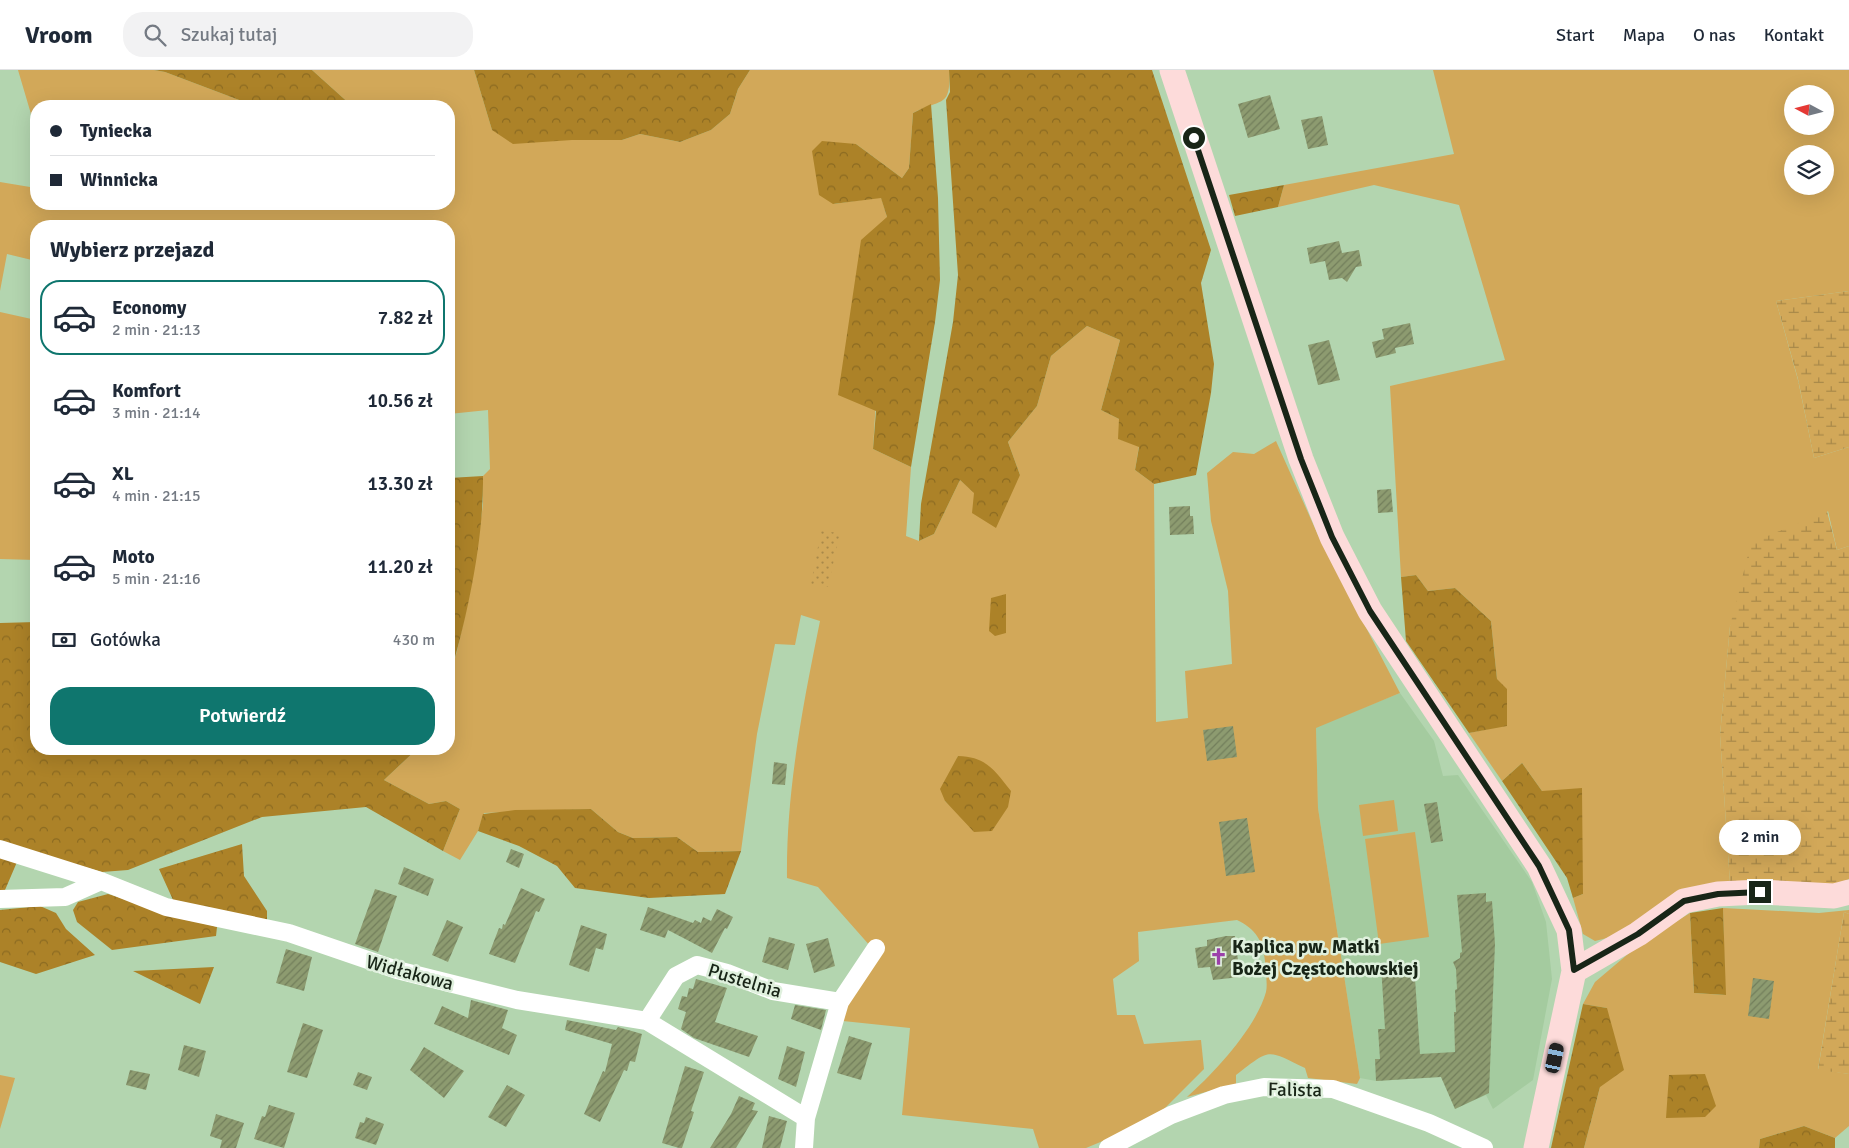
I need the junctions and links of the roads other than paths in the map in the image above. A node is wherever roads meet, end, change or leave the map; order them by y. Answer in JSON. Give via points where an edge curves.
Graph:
{"nodes":[{"id":1,"x":1172,"y":70,"type":"edge"},
{"id":2,"x":0,"y":849,"type":"edge"},
{"id":3,"x":101,"y":881,"type":"junction"},
{"id":4,"x":1849,"y":892,"type":"edge"},
{"id":5,"x":0,"y":899,"type":"edge"},
{"id":6,"x":876,"y":948,"type":"dead end"},
{"id":7,"x":1574,"y":970,"type":"junction"},
{"id":8,"x":840,"y":1002,"type":"junction"},
{"id":9,"x":647,"y":1021,"type":"junction"},
{"id":10,"x":806,"y":1118,"type":"junction"},
{"id":11,"x":804,"y":1148,"type":"edge"},
{"id":12,"x":1108,"y":1148,"type":"edge"},
{"id":13,"x":1484,"y":1148,"type":"edge"},
{"id":14,"x":1536,"y":1148,"type":"edge"}],
"edges":[{"from":1,"to":7,"type":"street","via":[[1301,459],[1332,537],[1370,611],[1539,866],[1569,930]]},
{"from":2,"to":3,"type":"street","name":"Widłakowa"},
{"from":3,"to":5,"type":"street","via":[[65,896]]},
{"from":3,"to":9,"type":"street","name":"Widłakowa","via":[[166,907],[289,933],[406,972],[517,1000]]},
{"from":4,"to":7,"type":"street","via":[[1834,896],[1760,892],[1718,894],[1684,901],[1638,934]]},
{"from":6,"to":8,"type":"street"},
{"from":7,"to":14,"type":"street"},
{"from":8,"to":9,"type":"street","name":"Pustelnia","via":[[773,991],[697,965],[676,976]]},
{"from":8,"to":10,"type":"street"},
{"from":9,"to":10,"type":"street","name":"Widłakowa"},
{"from":10,"to":11,"type":"street"},
{"from":12,"to":13,"type":"street","name":"Falista","via":[[1171,1115],[1224,1095],[1264,1087],[1332,1089],[1429,1123]]}]}
